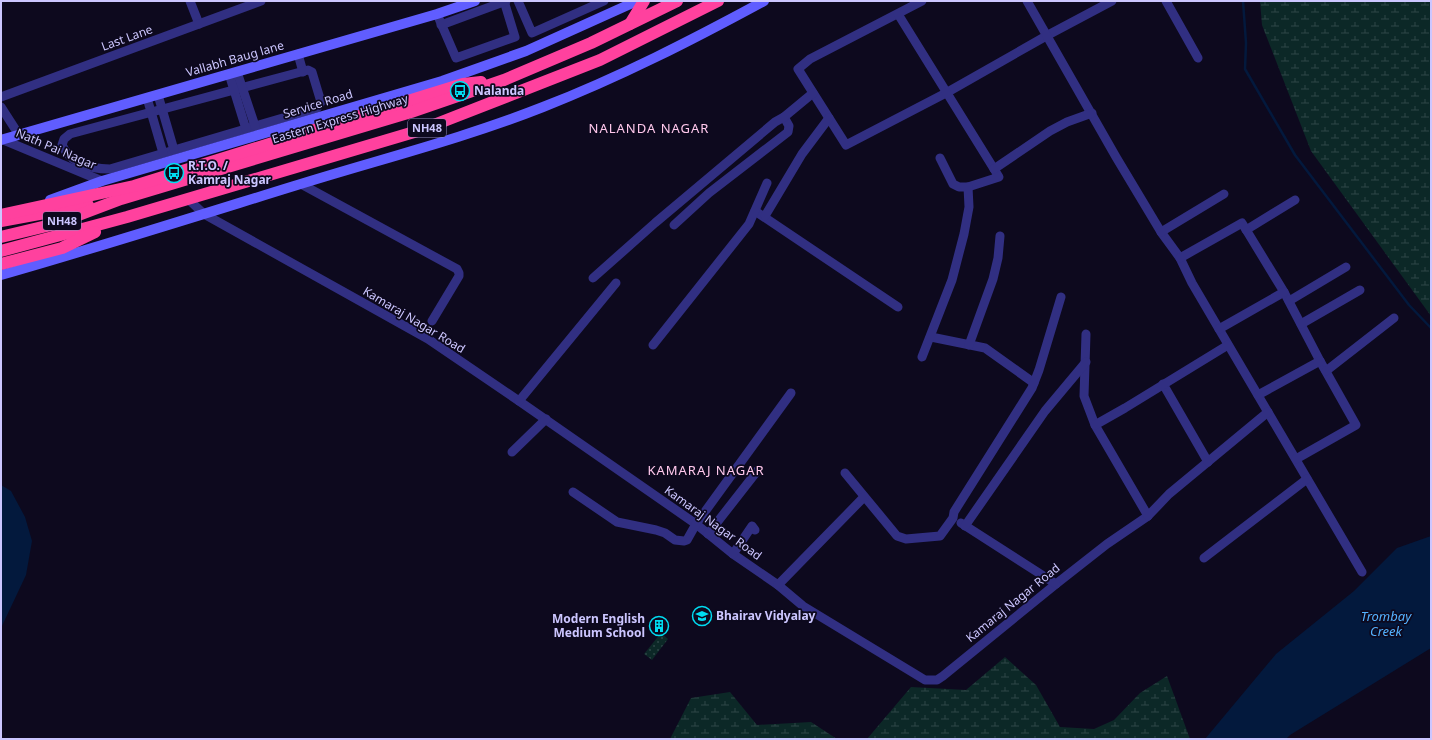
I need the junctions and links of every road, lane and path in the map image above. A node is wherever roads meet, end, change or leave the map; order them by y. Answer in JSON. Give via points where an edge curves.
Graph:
{"nodes":[{"id":1,"x":190,"y":1,"type":"edge"},
{"id":2,"x":261,"y":1,"type":"edge"},
{"id":3,"x":475,"y":1,"type":"edge"},
{"id":4,"x":504,"y":1,"type":"edge"},
{"id":5,"x":518,"y":1,"type":"edge"},
{"id":6,"x":580,"y":1,"type":"edge"},
{"id":7,"x":604,"y":1,"type":"edge"},
{"id":8,"x":637,"y":1,"type":"edge"},
{"id":9,"x":644,"y":1,"type":"edge"},
{"id":10,"x":678,"y":1,"type":"edge"},
{"id":11,"x":764,"y":1,"type":"edge"},
{"id":12,"x":922,"y":1,"type":"edge"},
{"id":13,"x":1027,"y":1,"type":"edge"},
{"id":14,"x":1112,"y":1,"type":"edge"},
{"id":15,"x":1166,"y":1,"type":"edge"},
{"id":16,"x":718,"y":2,"type":"edge"},
{"id":17,"x":584,"y":10,"type":"junction"},
{"id":18,"x":437,"y":14,"type":"junction"},
{"id":19,"x":898,"y":14,"type":"junction"},
{"id":20,"x":199,"y":24,"type":"junction"},
{"id":21,"x":630,"y":24,"type":"junction"},
{"id":22,"x":442,"y":25,"type":"junction"},
{"id":23,"x":1048,"y":36,"type":"junction"},
{"id":24,"x":298,"y":54,"type":"junction"},
{"id":25,"x":1198,"y":58,"type":"dead end"},
{"id":26,"x":303,"y":72,"type":"junction"},
{"id":27,"x":233,"y":73,"type":"junction"},
{"id":28,"x":504,"y":80,"type":"junction"},
{"id":29,"x":238,"y":89,"type":"junction"},
{"id":30,"x":813,"y":93,"type":"junction"},
{"id":31,"x":946,"y":93,"type":"junction"},
{"id":32,"x":158,"y":95,"type":"junction"},
{"id":33,"x":1,"y":97,"type":"edge"},
{"id":34,"x":147,"y":98,"type":"junction"},
{"id":35,"x":1,"y":108,"type":"edge"},
{"id":36,"x":162,"y":110,"type":"junction"},
{"id":37,"x":152,"y":113,"type":"junction"},
{"id":38,"x":1092,"y":113,"type":"junction"},
{"id":39,"x":82,"y":117,"type":"junction"},
{"id":40,"x":784,"y":117,"type":"junction"},
{"id":41,"x":829,"y":118,"type":"junction"},
{"id":42,"x":250,"y":128,"type":"junction"},
{"id":43,"x":85,"y":130,"type":"junction"},
{"id":44,"x":19,"y":135,"type":"junction"},
{"id":45,"x":1,"y":139,"type":"edge"},
{"id":46,"x":174,"y":150,"type":"junction"},
{"id":47,"x":164,"y":153,"type":"junction"},
{"id":48,"x":940,"y":158,"type":"dead end"},
{"id":49,"x":994,"y":169,"type":"junction"},
{"id":50,"x":102,"y":181,"type":"junction"},
{"id":51,"x":302,"y":184,"type":"junction"},
{"id":52,"x":767,"y":184,"type":"dead end"},
{"id":53,"x":968,"y":187,"type":"junction"},
{"id":54,"x":1224,"y":194,"type":"dead end"},
{"id":55,"x":121,"y":199,"type":"junction"},
{"id":56,"x":188,"y":199,"type":"junction"},
{"id":57,"x":1295,"y":200,"type":"dead end"},
{"id":58,"x":755,"y":211,"type":"junction"},
{"id":59,"x":204,"y":214,"type":"junction"},
{"id":60,"x":1,"y":216,"type":"edge"},
{"id":61,"x":765,"y":216,"type":"junction"},
{"id":62,"x":127,"y":217,"type":"junction"},
{"id":63,"x":1,"y":221,"type":"edge"},
{"id":64,"x":674,"y":225,"type":"dead end"},
{"id":65,"x":1246,"y":230,"type":"junction"},
{"id":66,"x":1161,"y":232,"type":"junction"},
{"id":67,"x":1000,"y":236,"type":"dead end"},
{"id":68,"x":1,"y":237,"type":"edge"},
{"id":69,"x":1,"y":251,"type":"edge"},
{"id":70,"x":1180,"y":258,"type":"junction"},
{"id":71,"x":1,"y":264,"type":"edge"},
{"id":72,"x":1346,"y":267,"type":"dead end"},
{"id":73,"x":1,"y":275,"type":"edge"},
{"id":74,"x":593,"y":278,"type":"dead end"},
{"id":75,"x":616,"y":283,"type":"dead end"},
{"id":76,"x":1360,"y":290,"type":"dead end"},
{"id":77,"x":1284,"y":292,"type":"junction"},
{"id":78,"x":1061,"y":297,"type":"dead end"},
{"id":79,"x":1289,"y":301,"type":"junction"},
{"id":80,"x":898,"y":307,"type":"dead end"},
{"id":81,"x":1394,"y":318,"type":"dead end"},
{"id":82,"x":432,"y":321,"type":"dead end"},
{"id":83,"x":1301,"y":324,"type":"junction"},
{"id":84,"x":1219,"y":329,"type":"junction"},
{"id":85,"x":1086,"y":334,"type":"dead end"},
{"id":86,"x":931,"y":337,"type":"junction"},
{"id":87,"x":653,"y":345,"type":"dead end"},
{"id":88,"x":969,"y":345,"type":"junction"},
{"id":89,"x":1228,"y":345,"type":"junction"},
{"id":90,"x":922,"y":357,"type":"dead end"},
{"id":91,"x":1320,"y":361,"type":"junction"},
{"id":92,"x":1086,"y":362,"type":"junction"},
{"id":93,"x":1326,"y":371,"type":"junction"},
{"id":94,"x":1034,"y":383,"type":"junction"},
{"id":95,"x":1163,"y":384,"type":"junction"},
{"id":96,"x":791,"y":393,"type":"dead end"},
{"id":97,"x":1258,"y":396,"type":"junction"},
{"id":98,"x":519,"y":400,"type":"junction"},
{"id":99,"x":1268,"y":412,"type":"junction"},
{"id":100,"x":546,"y":419,"type":"junction"},
{"id":101,"x":1094,"y":424,"type":"junction"},
{"id":102,"x":512,"y":452,"type":"dead end"},
{"id":103,"x":1296,"y":459,"type":"junction"},
{"id":104,"x":1208,"y":462,"type":"junction"},
{"id":105,"x":758,"y":470,"type":"dead end"},
{"id":106,"x":846,"y":473,"type":"dead end"},
{"id":107,"x":1308,"y":479,"type":"junction"},
{"id":108,"x":573,"y":492,"type":"dead end"},
{"id":109,"x":864,"y":497,"type":"junction"},
{"id":110,"x":1148,"y":516,"type":"junction"},
{"id":111,"x":953,"y":518,"type":"junction"},
{"id":112,"x":696,"y":524,"type":"junction"},
{"id":113,"x":965,"y":526,"type":"junction"},
{"id":114,"x":755,"y":530,"type":"dead end"},
{"id":115,"x":708,"y":534,"type":"junction"},
{"id":116,"x":733,"y":554,"type":"junction"},
{"id":117,"x":1204,"y":558,"type":"dead end"},
{"id":118,"x":1362,"y":572,"type":"dead end"},
{"id":119,"x":1056,"y":584,"type":"junction"},
{"id":120,"x":778,"y":585,"type":"junction"}],
"edges":[{"from":1,"to":20,"type":"street"},
{"from":2,"to":20,"type":"street","name":"Last Lane"},
{"from":3,"to":18,"type":"street","name":"Vallabh Baug lane"},
{"from":4,"to":22,"type":"street"},
{"from":4,"to":22,"type":"street","via":[[515,36],[513,38],[456,58]]},
{"from":5,"to":17,"type":"street","via":[[532,33]]},
{"from":6,"to":17,"type":"street"},
{"from":7,"to":17,"type":"street"},
{"from":8,"to":50,"type":"street","name":"Service Road","via":[[526,51],[442,81]]},
{"from":9,"to":21,"type":"highway"},
{"from":10,"to":21,"type":"highway","name":"Eastern Express Highway","number":"NH48"},
{"from":11,"to":51,"type":"street","via":[[625,73],[542,108]]},
{"from":12,"to":19,"type":"street"},
{"from":13,"to":23,"type":"street"},
{"from":14,"to":23,"type":"street"},
{"from":15,"to":25,"type":"street"},
{"from":16,"to":56,"type":"highway","number":"NH48","via":[[600,60],[421,130]]},
{"from":18,"to":22,"type":"street"},
{"from":18,"to":24,"type":"street","name":"Vallabh Baug lane"},
{"from":19,"to":30,"type":"street","via":[[810,59],[798,69]]},
{"from":19,"to":31,"type":"street"},
{"from":20,"to":33,"type":"street","name":"Last Lane"},
{"from":21,"to":28,"type":"highway","name":"Eastern Express Highway","number":"NH48"},
{"from":23,"to":31,"type":"street"},
{"from":23,"to":38,"type":"street"},
{"from":24,"to":26,"type":"street"},
{"from":24,"to":27,"type":"street","name":"Vallabh Baug lane"},
{"from":26,"to":29,"type":"street"},
{"from":26,"to":42,"type":"street","via":[[312,72],[321,102],[319,107]]},
{"from":27,"to":29,"type":"street"},
{"from":27,"to":32,"type":"street","name":"Vallabh Baug lane"},
{"from":28,"to":55,"type":"highway","name":"Eastern Express Highway","number":"NH48","via":[[411,112]]},
{"from":28,"to":60,"type":"highway","bridge":true,"via":[[463,84],[134,186]]},
{"from":29,"to":36,"type":"street"},
{"from":29,"to":42,"type":"street"},
{"from":30,"to":40,"type":"street"},
{"from":30,"to":41,"type":"street"},
{"from":31,"to":41,"type":"street","via":[[846,146]]},
{"from":31,"to":49,"type":"street"},
{"from":32,"to":34,"type":"street","name":"Vallabh Baug lane"},
{"from":32,"to":36,"type":"street"},
{"from":34,"to":37,"type":"street"},
{"from":34,"to":39,"type":"street","name":"Vallabh Baug lane"},
{"from":35,"to":44,"type":"street"},
{"from":36,"to":37,"type":"street"},
{"from":36,"to":46,"type":"street"},
{"from":37,"to":43,"type":"street"},
{"from":37,"to":47,"type":"street"},
{"from":38,"to":49,"type":"street","via":[[1050,130]]},
{"from":38,"to":66,"type":"street"},
{"from":39,"to":43,"type":"street"},
{"from":39,"to":44,"type":"street","name":"Vallabh Baug lane"},
{"from":40,"to":64,"type":"street","via":[[789,126],[788,132],[709,193]]},
{"from":40,"to":74,"type":"street","via":[[655,222]]},
{"from":41,"to":61,"type":"street","via":[[802,154]]},
{"from":42,"to":46,"type":"street"},
{"from":43,"to":47,"type":"street","via":[[70,134],[62,145],[72,160],[84,165],[110,169]]},
{"from":44,"to":45,"type":"street","name":"Vallabh Baug lane"},
{"from":45,"to":50,"type":"street","name":"Nath Pai Nagar"},
{"from":46,"to":47,"type":"street"},
{"from":48,"to":53,"type":"street","via":[[953,184]]},
{"from":49,"to":53,"type":"street","via":[[999,177]]},
{"from":50,"to":60,"type":"street","name":"Service Road"},
{"from":51,"to":59,"type":"street"},
{"from":51,"to":82,"type":"street","via":[[457,269],[459,276]]},
{"from":52,"to":58,"type":"street"},
{"from":53,"to":86,"type":"street","via":[[969,207],[964,234],[952,280]]},
{"from":54,"to":66,"type":"street"},
{"from":55,"to":63,"type":"highway"},
{"from":55,"to":68,"type":"highway","name":"Eastern Express Highway","number":"NH48","via":[[55,224]]},
{"from":56,"to":59,"type":"street","name":"Kamaraj Nagar Road"},
{"from":56,"to":62,"type":"highway","number":"NH48"},
{"from":57,"to":65,"type":"street"},
{"from":58,"to":61,"type":"street"},
{"from":58,"to":87,"type":"street","via":[[749,224]]},
{"from":59,"to":73,"type":"street"},
{"from":59,"to":98,"type":"street","name":"Kamaraj Nagar Road","via":[[428,339]]},
{"from":61,"to":80,"type":"street","via":[[776,226]]},
{"from":62,"to":69,"type":"highway","number":"NH48"},
{"from":62,"to":71,"type":"highway","via":[[62,248]]},
{"from":65,"to":70,"type":"street","via":[[1242,223]]},
{"from":65,"to":77,"type":"street"},
{"from":66,"to":70,"type":"street"},
{"from":67,"to":88,"type":"street","via":[[993,279]]},
{"from":70,"to":84,"type":"street"},
{"from":72,"to":79,"type":"street"},
{"from":75,"to":98,"type":"street"},
{"from":76,"to":83,"type":"street"},
{"from":77,"to":79,"type":"street"},
{"from":77,"to":84,"type":"street"},
{"from":78,"to":94,"type":"street"},
{"from":79,"to":83,"type":"street"},
{"from":81,"to":93,"type":"street"},
{"from":83,"to":91,"type":"street"},
{"from":84,"to":89,"type":"street"},
{"from":85,"to":92,"type":"street"},
{"from":86,"to":88,"type":"street"},
{"from":86,"to":90,"type":"street"},
{"from":88,"to":94,"type":"street","via":[[985,348]]},
{"from":89,"to":95,"type":"street"},
{"from":89,"to":97,"type":"street"},
{"from":91,"to":93,"type":"street"},
{"from":91,"to":97,"type":"street"},
{"from":92,"to":101,"type":"street","via":[[1084,396]]},
{"from":92,"to":113,"type":"street","via":[[1045,411]]},
{"from":93,"to":103,"type":"street","via":[[1356,425]]},
{"from":94,"to":111,"type":"street","via":[[954,512]]},
{"from":95,"to":101,"type":"street"},
{"from":95,"to":104,"type":"street"},
{"from":96,"to":112,"type":"street"},
{"from":97,"to":99,"type":"street"},
{"from":98,"to":100,"type":"street","name":"Kamaraj Nagar Road"},
{"from":99,"to":103,"type":"street"},
{"from":99,"to":104,"type":"street","name":"Kamaraj Nagar Road"},
{"from":100,"to":102,"type":"street"},
{"from":100,"to":112,"type":"street","name":"Kamaraj Nagar Road"},
{"from":101,"to":110,"type":"street"},
{"from":103,"to":107,"type":"street"},
{"from":104,"to":110,"type":"street","name":"Kamaraj Nagar Road","via":[[1169,494]]},
{"from":105,"to":115,"type":"street"},
{"from":106,"to":109,"type":"street"},
{"from":107,"to":117,"type":"street"},
{"from":107,"to":118,"type":"street"},
{"from":108,"to":112,"type":"street","via":[[617,522],[656,530],[680,542],[687,540]]},
{"from":109,"to":111,"type":"street","via":[[893,533],[901,538],[940,536]]},
{"from":109,"to":120,"type":"street"},
{"from":110,"to":119,"type":"street","name":"Kamaraj Nagar Road"},
{"from":111,"to":113,"type":"street"},
{"from":112,"to":115,"type":"street","name":"Kamaraj Nagar Road"},
{"from":113,"to":119,"type":"street"},
{"from":114,"to":116,"type":"street","via":[[752,526]]},
{"from":115,"to":116,"type":"street","name":"Kamaraj Nagar Road"},
{"from":116,"to":120,"type":"street","name":"Kamaraj Nagar Road"},
{"from":119,"to":120,"type":"street","name":"Kamaraj Nagar Road","via":[[937,680],[925,680],[803,606]]}]}
